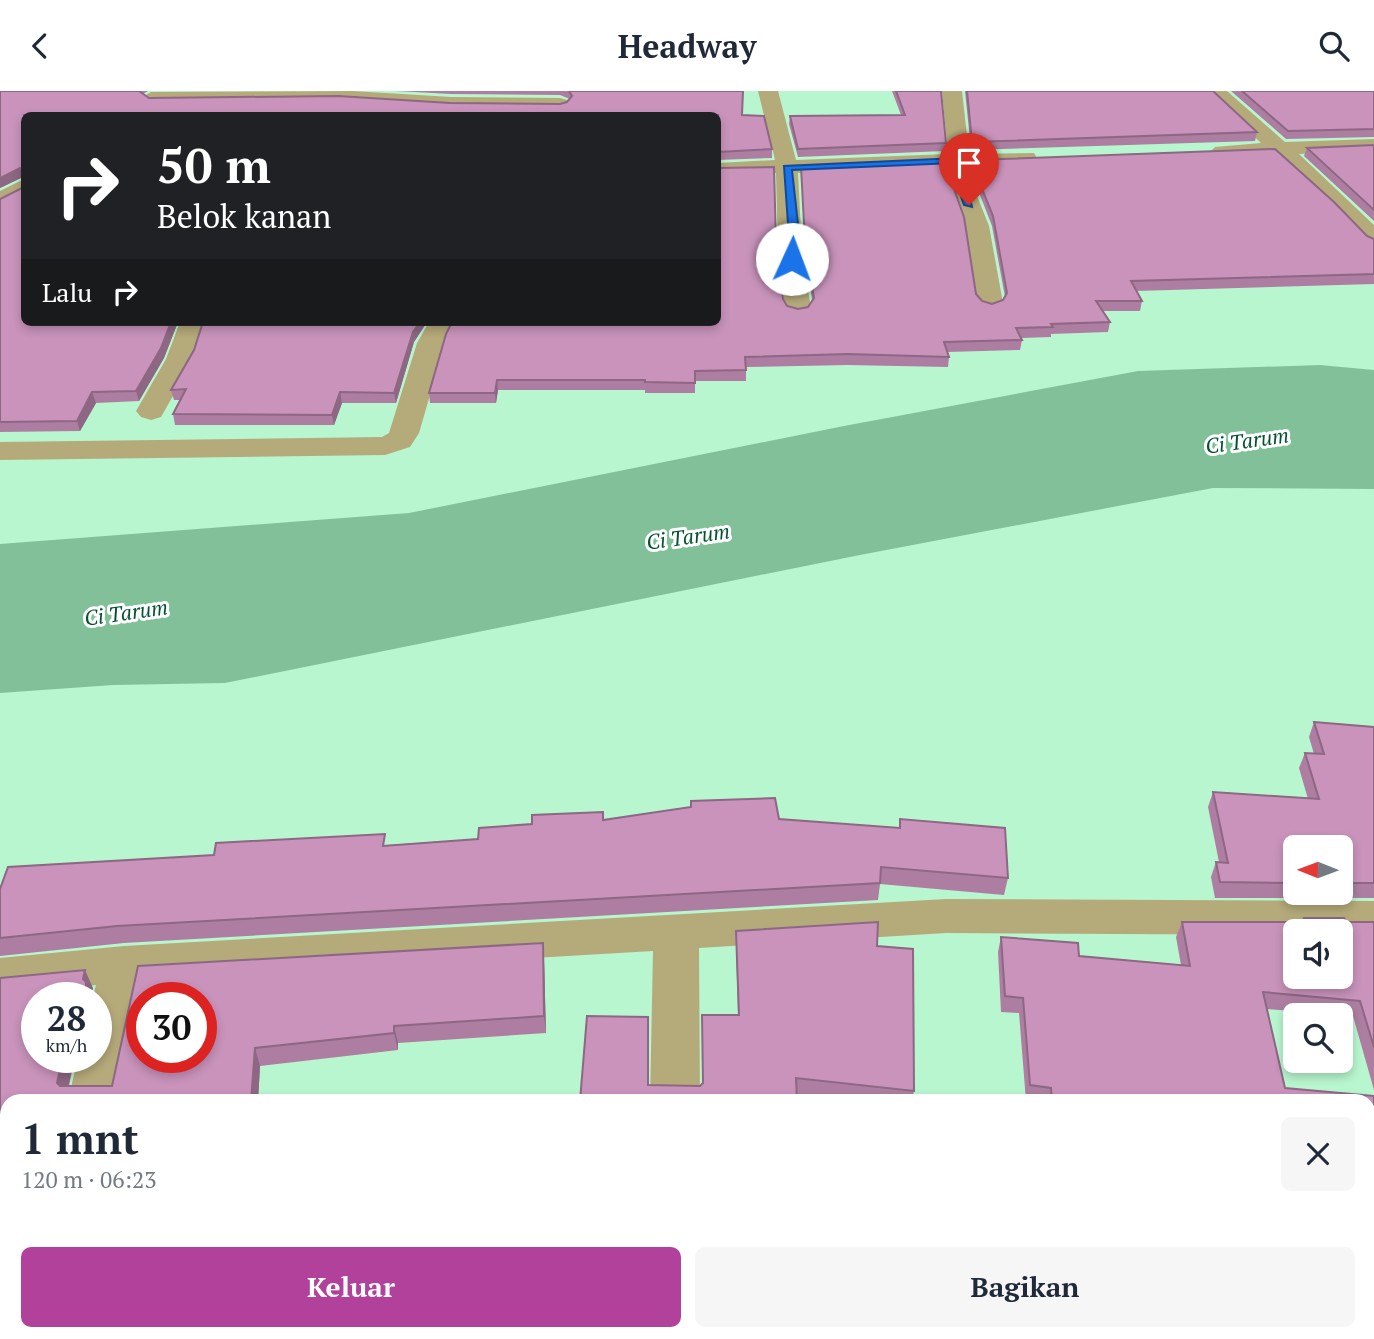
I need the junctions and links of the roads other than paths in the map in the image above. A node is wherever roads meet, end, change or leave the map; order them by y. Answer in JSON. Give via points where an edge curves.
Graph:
{"nodes":[{"id":1,"x":768,"y":91,"type":"edge"},
{"id":2,"x":952,"y":91,"type":"edge"},
{"id":3,"x":1216,"y":91,"type":"edge"},
{"id":4,"x":151,"y":98,"type":"edge"},
{"id":5,"x":560,"y":104,"type":"edge"},
{"id":6,"x":1374,"y":145,"type":"edge"},
{"id":7,"x":1279,"y":149,"type":"junction"},
{"id":8,"x":1199,"y":152,"type":"edge"},
{"id":9,"x":1051,"y":157,"type":"edge"},
{"id":10,"x":958,"y":160,"type":"junction"},
{"id":11,"x":787,"y":168,"type":"junction"},
{"id":12,"x":721,"y":169,"type":"edge"},
{"id":13,"x":20,"y":175,"type":"edge"},
{"id":14,"x":0,"y":200,"type":"edge"},
{"id":15,"x":1374,"y":239,"type":"edge"},
{"id":16,"x":990,"y":303,"type":"edge"},
{"id":17,"x":798,"y":308,"type":"edge"},
{"id":18,"x":192,"y":326,"type":"edge"},
{"id":19,"x":440,"y":326,"type":"edge"},
{"id":20,"x":151,"y":411,"type":"dead end"},
{"id":21,"x":0,"y":451,"type":"edge"},
{"id":22,"x":1374,"y":918,"type":"edge"},
{"id":23,"x":676,"y":930,"type":"junction"},
{"id":24,"x":124,"y":964,"type":"junction"},
{"id":25,"x":0,"y":975,"type":"edge"},
{"id":26,"x":95,"y":1094,"type":"edge"},
{"id":27,"x":675,"y":1094,"type":"edge"}],
"edges":[{"from":1,"to":11,"type":"street"},
{"from":2,"to":10,"type":"street"},
{"from":3,"to":7,"type":"street"},
{"from":4,"to":5,"type":"street","via":[[339,96]]},
{"from":6,"to":7,"type":"street"},
{"from":7,"to":8,"type":"street"},
{"from":7,"to":15,"type":"street"},
{"from":9,"to":10,"type":"street"},
{"from":10,"to":11,"type":"street"},
{"from":10,"to":16,"type":"street","via":[[977,226]]},
{"from":11,"to":12,"type":"street"},
{"from":11,"to":17,"type":"street"},
{"from":13,"to":14,"type":"street"},
{"from":18,"to":20,"type":"street","via":[[180,359]]},
{"from":19,"to":21,"type":"street","via":[[404,433],[399,441],[385,446]]},
{"from":22,"to":23,"type":"street","via":[[946,916]]},
{"from":23,"to":24,"type":"street"},
{"from":23,"to":27,"type":"street"},
{"from":24,"to":25,"type":"street"},
{"from":24,"to":26,"type":"street"}]}
